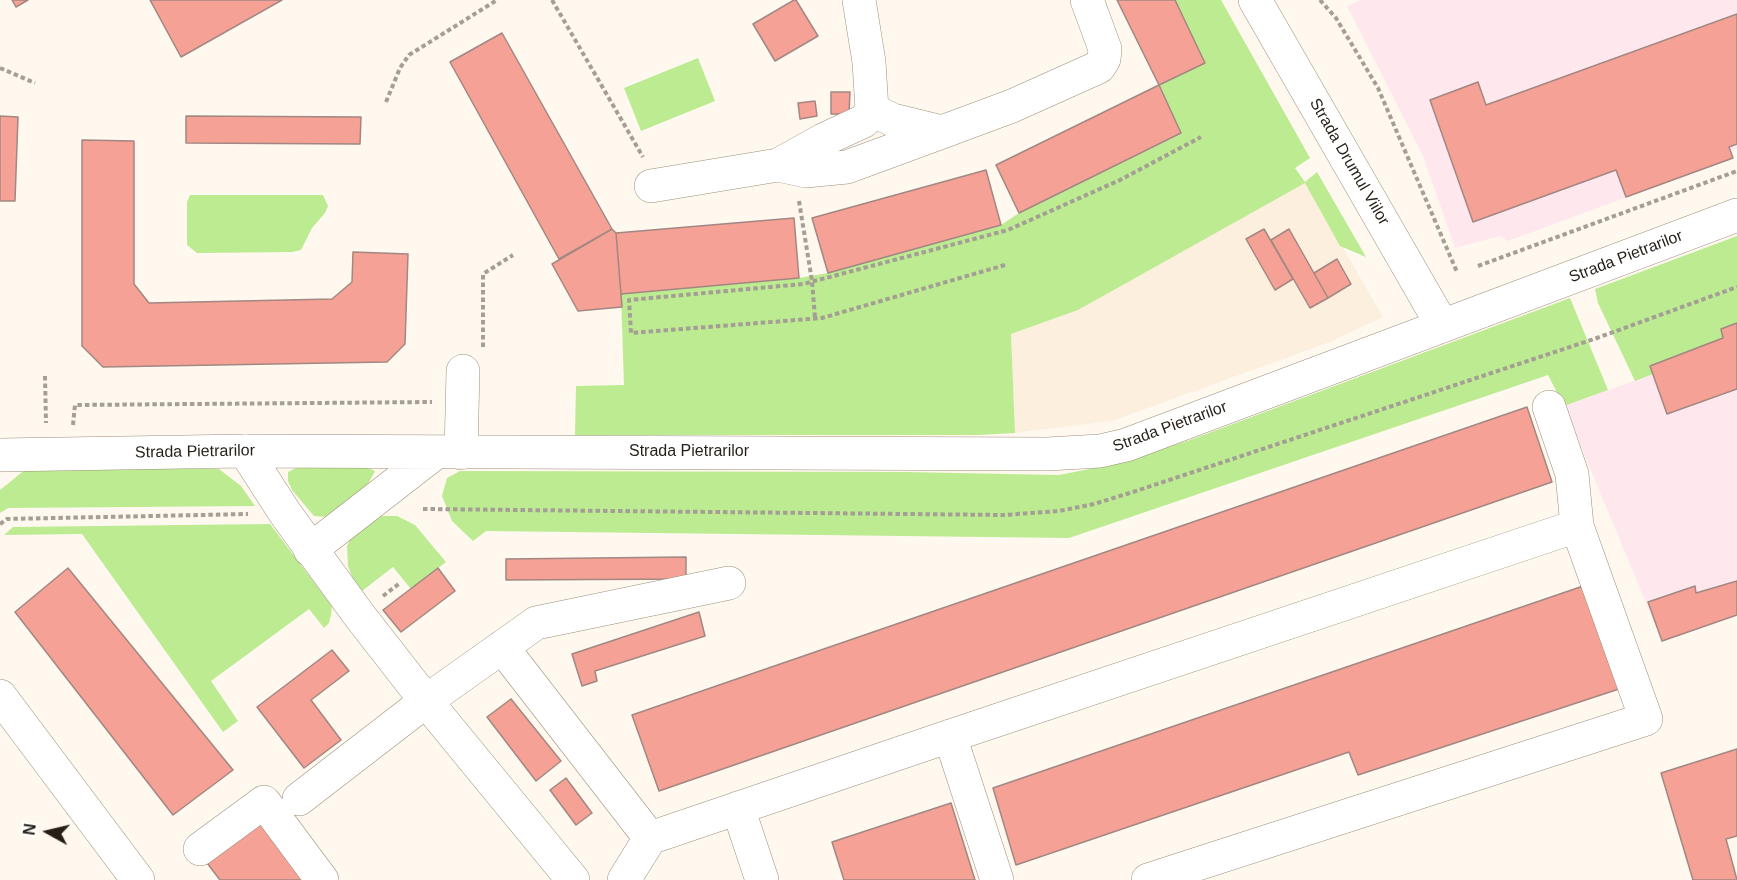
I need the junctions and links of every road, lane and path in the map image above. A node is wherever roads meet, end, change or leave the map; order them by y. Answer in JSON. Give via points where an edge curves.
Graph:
{"nodes":[{"id":1,"x":497,"y":0,"type":"edge"},
{"id":2,"x":552,"y":0,"type":"edge"},
{"id":3,"x":859,"y":0,"type":"edge"},
{"id":4,"x":1087,"y":0,"type":"edge"},
{"id":5,"x":1255,"y":0,"type":"edge"},
{"id":6,"x":1320,"y":0,"type":"edge"},
{"id":7,"x":0,"y":68,"type":"edge"},
{"id":8,"x":35,"y":83,"type":"dead end"},
{"id":9,"x":386,"y":102,"type":"dead end"},
{"id":10,"x":872,"y":110,"type":"junction"},
{"id":11,"x":942,"y":132,"type":"junction"},
{"id":12,"x":1201,"y":137,"type":"dead end"},
{"id":13,"x":785,"y":166,"type":"junction"},
{"id":14,"x":1737,"y":171,"type":"edge"},
{"id":15,"x":651,"y":186,"type":"joint"},
{"id":16,"x":1737,"y":215,"type":"edge"},
{"id":17,"x":513,"y":255,"type":"dead end"},
{"id":18,"x":1005,"y":265,"type":"dead end"},
{"id":19,"x":1478,"y":266,"type":"dead end"},
{"id":20,"x":1457,"y":272,"type":"dead end"},
{"id":21,"x":812,"y":281,"type":"junction"},
{"id":22,"x":815,"y":318,"type":"junction"},
{"id":23,"x":1442,"y":325,"type":"junction"},
{"id":24,"x":45,"y":376,"type":"dead end"},
{"id":25,"x":463,"y":384,"type":"junction"},
{"id":26,"x":1549,"y":407,"type":"dead end"},
{"id":27,"x":50,"y":430,"type":"dead end"},
{"id":28,"x":70,"y":430,"type":"dead end"},
{"id":29,"x":245,"y":451,"type":"junction"},
{"id":30,"x":448,"y":453,"type":"junction"},
{"id":31,"x":3,"y":457,"type":"edge"},
{"id":32,"x":285,"y":513,"type":"junction"},
{"id":33,"x":0,"y":524,"type":"edge"},
{"id":34,"x":1577,"y":526,"type":"junction"},
{"id":35,"x":310,"y":550,"type":"junction"},
{"id":36,"x":729,"y":583,"type":"dead end"},
{"id":37,"x":502,"y":647,"type":"junction"},
{"id":38,"x":0,"y":696,"type":"edge"},
{"id":39,"x":426,"y":701,"type":"junction"},
{"id":40,"x":950,"y":736,"type":"junction"},
{"id":41,"x":299,"y":799,"type":"dead end"},
{"id":42,"x":738,"y":808,"type":"junction"},
{"id":43,"x":650,"y":838,"type":"junction"},
{"id":44,"x":200,"y":849,"type":"dead end"},
{"id":45,"x":138,"y":880,"type":"edge"},
{"id":46,"x":322,"y":880,"type":"edge"},
{"id":47,"x":573,"y":880,"type":"edge"},
{"id":48,"x":624,"y":880,"type":"edge"},
{"id":49,"x":762,"y":880,"type":"edge"},
{"id":50,"x":998,"y":880,"type":"edge"},
{"id":51,"x":1148,"y":880,"type":"edge"}],
"edges":[{"from":1,"to":9,"type":"path","via":[[409,55]]},
{"from":2,"to":15,"type":"path","via":[[643,155]]},
{"from":3,"to":10,"type":"street"},
{"from":4,"to":11,"type":"street","via":[[1105,49],[1100,68]]},
{"from":5,"to":23,"type":"street","name":"Strada Drumul Viilor"},
{"from":6,"to":20,"type":"path","via":[[1336,18],[1378,88]]},
{"from":7,"to":8,"type":"path"},
{"from":10,"to":11,"type":"street","via":[[893,120]]},
{"from":10,"to":13,"type":"street","via":[[864,121],[823,140]]},
{"from":11,"to":13,"type":"street","via":[[847,167],[806,171]]},
{"from":12,"to":21,"type":"path","via":[[1120,180],[1008,230]]},
{"from":13,"to":15,"type":"street"},
{"from":13,"to":21,"type":"path","via":[[800,208]]},
{"from":14,"to":19,"type":"path"},
{"from":16,"to":23,"type":"street","name":"Strada Pietrarilor"},
{"from":17,"to":25,"type":"path","via":[[483,274],[483,368]]},
{"from":18,"to":22,"type":"path"},
{"from":21,"to":22,"type":"path"},
{"from":21,"to":22,"type":"path","via":[[629,300],[632,333]]},
{"from":23,"to":30,"type":"street","name":"Strada Pietrarilor","via":[[1100,452]]},
{"from":24,"to":27,"type":"path","via":[[44,415]]},
{"from":25,"to":28,"type":"path","via":[[75,405]]},
{"from":25,"to":30,"type":"street"},
{"from":26,"to":34,"type":"street","via":[[1572,474]]},
{"from":29,"to":30,"type":"street","name":"Strada Pietrarilor"},
{"from":29,"to":31,"type":"street","name":"Strada Pietrarilor"},
{"from":29,"to":32,"type":"street"},
{"from":30,"to":35,"type":"street"},
{"from":32,"to":33,"type":"path","via":[[7,519]]},
{"from":32,"to":35,"type":"street"},
{"from":34,"to":40,"type":"street"},
{"from":34,"to":51,"type":"street","via":[[1646,719]]},
{"from":35,"to":39,"type":"street"},
{"from":36,"to":37,"type":"street","via":[[536,623]]},
{"from":37,"to":39,"type":"street"},
{"from":37,"to":43,"type":"street"},
{"from":38,"to":45,"type":"street"},
{"from":39,"to":41,"type":"street"},
{"from":39,"to":47,"type":"street"},
{"from":40,"to":42,"type":"street"},
{"from":40,"to":50,"type":"street"},
{"from":42,"to":43,"type":"street"},
{"from":42,"to":49,"type":"street"},
{"from":43,"to":48,"type":"street"},
{"from":44,"to":46,"type":"street","via":[[264,802]]}]}
